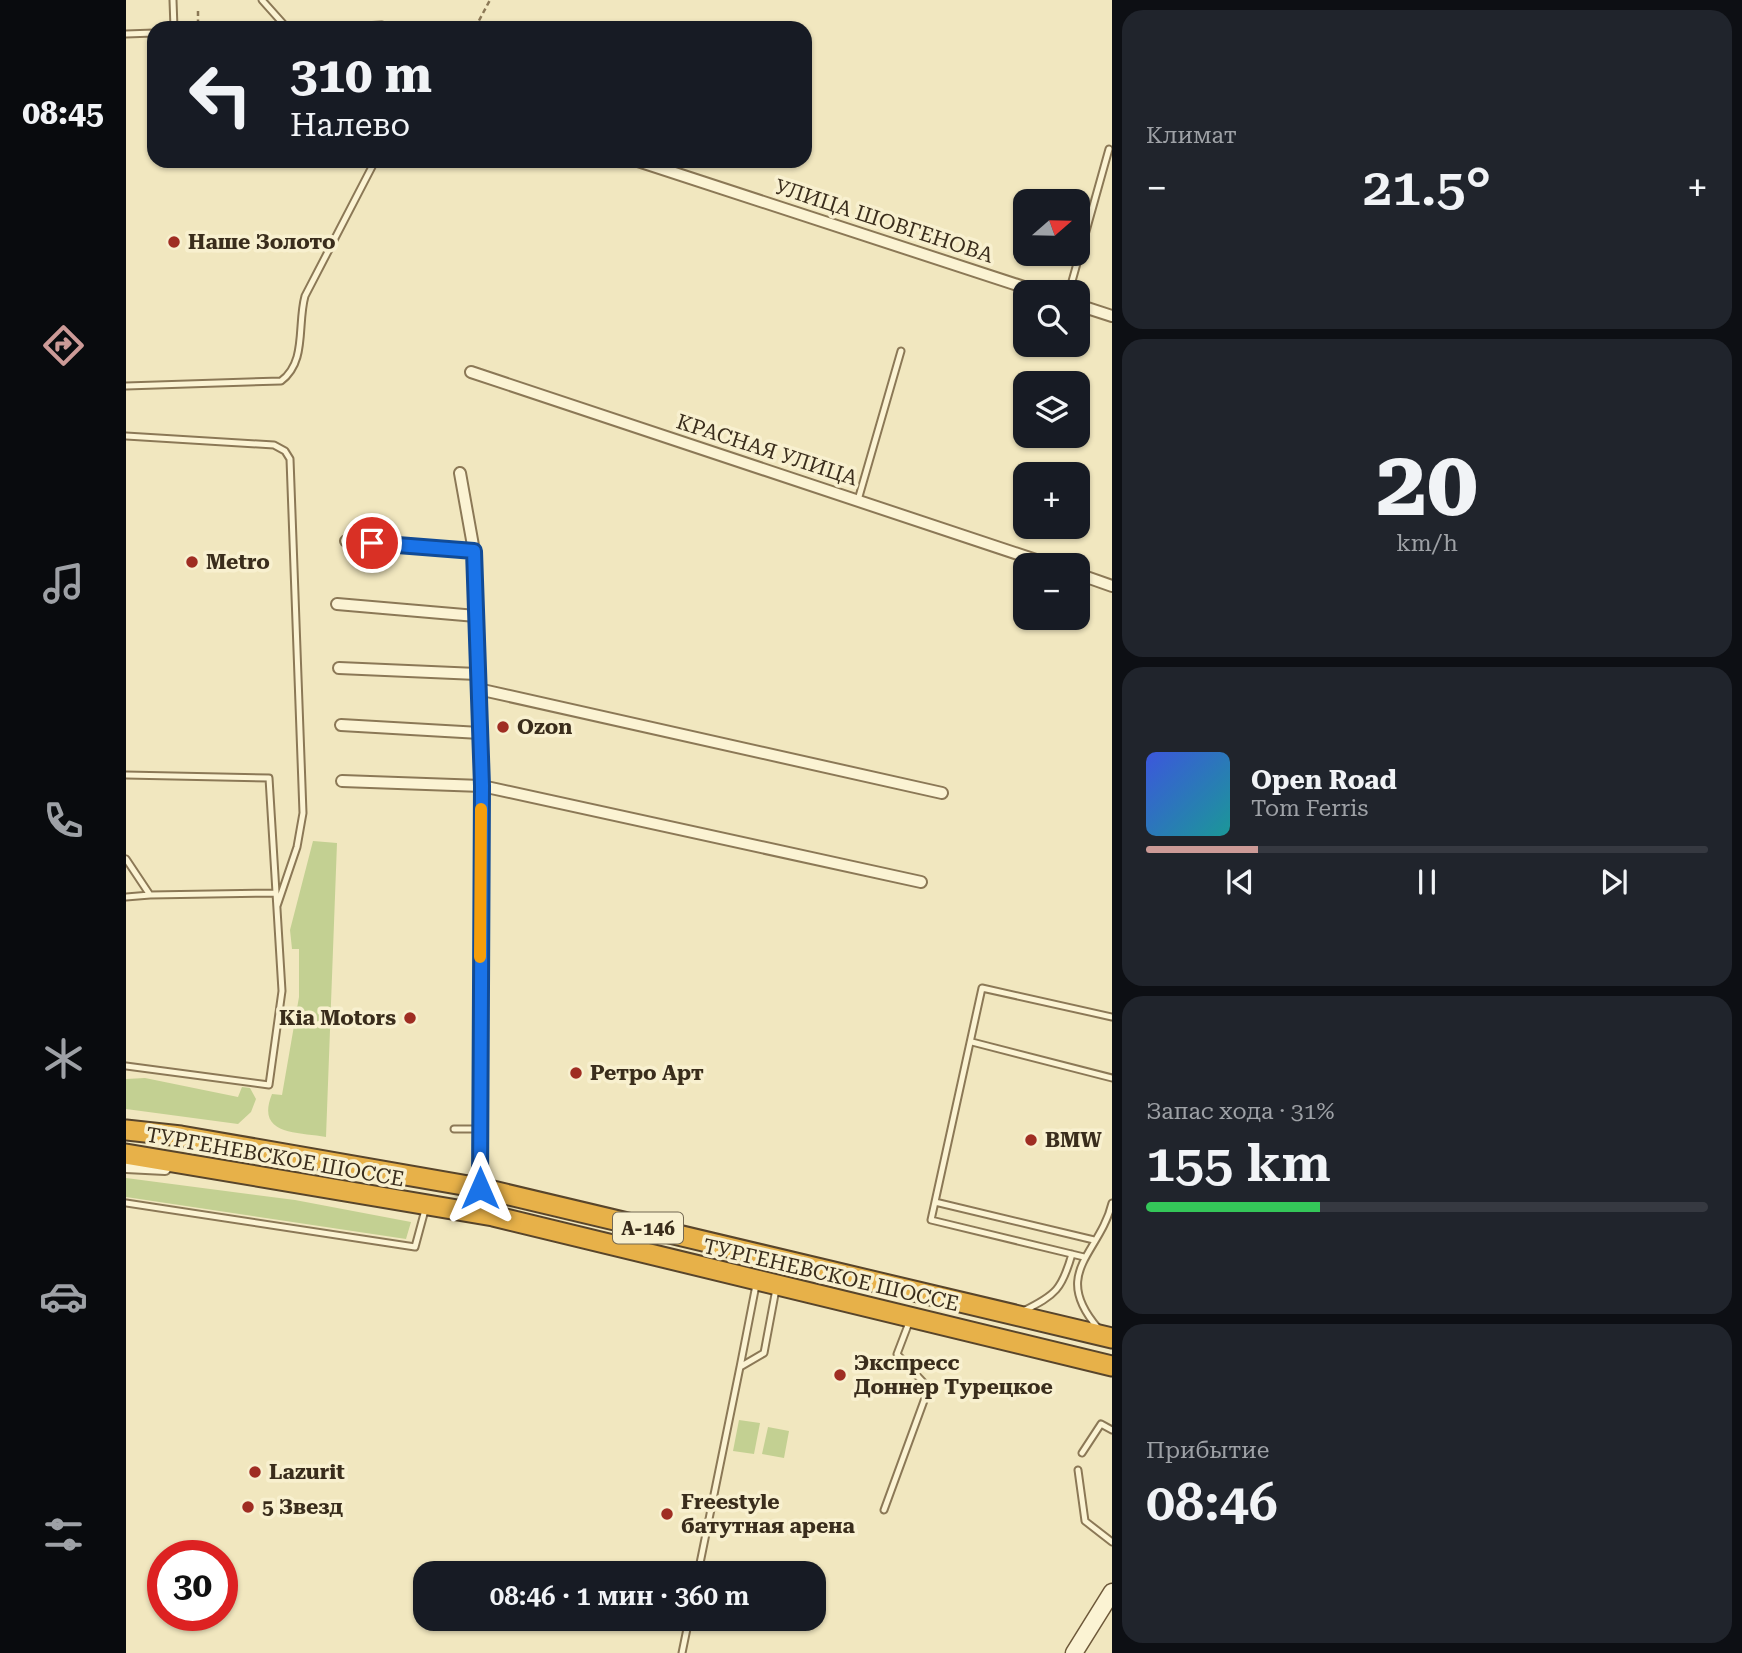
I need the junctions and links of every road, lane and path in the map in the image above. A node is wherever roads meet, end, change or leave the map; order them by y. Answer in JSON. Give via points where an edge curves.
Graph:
{"nodes":[{"id":1,"x":173,"y":0,"type":"edge"},
{"id":2,"x":262,"y":0,"type":"edge"},
{"id":3,"x":490,"y":0,"type":"edge"},
{"id":4,"x":198,"y":11,"type":"dead end"},
{"id":5,"x":173,"y":21,"type":"edge"},
{"id":6,"x":198,"y":21,"type":"edge"},
{"id":7,"x":278,"y":21,"type":"edge"},
{"id":8,"x":479,"y":21,"type":"edge"},
{"id":9,"x":147,"y":33,"type":"edge"},
{"id":10,"x":126,"y":34,"type":"edge"},
{"id":11,"x":1109,"y":149,"type":"dead end"},
{"id":12,"x":371,"y":168,"type":"edge"},
{"id":13,"x":659,"y":168,"type":"edge"},
{"id":14,"x":1072,"y":280,"type":"edge"},
{"id":15,"x":1013,"y":284,"type":"edge"},
{"id":16,"x":1090,"y":309,"type":"edge"},
{"id":17,"x":1112,"y":316,"type":"edge"},
{"id":18,"x":901,"y":351,"type":"dead end"},
{"id":19,"x":471,"y":372,"type":"dead end"},
{"id":20,"x":126,"y":386,"type":"edge"},
{"id":21,"x":126,"y":436,"type":"edge"},
{"id":22,"x":460,"y":473,"type":"dead end"},
{"id":23,"x":858,"y":501,"type":"junction"},
{"id":24,"x":346,"y":541,"type":"dead end"},
{"id":25,"x":474,"y":551,"type":"junction"},
{"id":26,"x":1015,"y":553,"type":"edge"},
{"id":27,"x":1090,"y":578,"type":"edge"},
{"id":28,"x":1112,"y":586,"type":"edge"},
{"id":29,"x":337,"y":604,"type":"dead end"},
{"id":30,"x":476,"y":617,"type":"junction"},
{"id":31,"x":339,"y":668,"type":"dead end"},
{"id":32,"x":477,"y":674,"type":"junction"},
{"id":33,"x":478,"y":689,"type":"junction"},
{"id":34,"x":341,"y":725,"type":"dead end"},
{"id":35,"x":480,"y":733,"type":"junction"},
{"id":36,"x":126,"y":775,"type":"edge"},
{"id":37,"x":342,"y":781,"type":"dead end"},
{"id":38,"x":482,"y":786,"type":"junction"},
{"id":39,"x":942,"y":793,"type":"dead end"},
{"id":40,"x":126,"y":859,"type":"edge"},
{"id":41,"x":921,"y":882,"type":"dead end"},
{"id":42,"x":276,"y":893,"type":"junction"},
{"id":43,"x":150,"y":895,"type":"junction"},
{"id":44,"x":127,"y":896,"type":"edge"},
{"id":45,"x":277,"y":906,"type":"junction"},
{"id":46,"x":1112,"y":1017,"type":"edge"},
{"id":47,"x":972,"y":1042,"type":"junction"},
{"id":48,"x":126,"y":1066,"type":"edge"},
{"id":49,"x":1112,"y":1078,"type":"edge"},
{"id":50,"x":126,"y":1121,"type":"edge"},
{"id":51,"x":454,"y":1129,"type":"dead end"},
{"id":52,"x":480,"y":1129,"type":"junction"},
{"id":53,"x":126,"y":1130,"type":"edge"},
{"id":54,"x":180,"y":1136,"type":"junction"},
{"id":55,"x":126,"y":1154,"type":"edge"},
{"id":56,"x":126,"y":1167,"type":"edge"},
{"id":57,"x":217,"y":1171,"type":"junction"},
{"id":58,"x":480,"y":1188,"type":"junction"},
{"id":59,"x":935,"y":1202,"type":"junction"},
{"id":60,"x":126,"y":1203,"type":"edge"},
{"id":61,"x":1112,"y":1203,"type":"edge"},
{"id":62,"x":426,"y":1207,"type":"junction"},
{"id":63,"x":1094,"y":1240,"type":"junction"},
{"id":64,"x":1072,"y":1254,"type":"junction"},
{"id":65,"x":1084,"y":1256,"type":"junction"},
{"id":66,"x":757,"y":1282,"type":"junction"},
{"id":67,"x":777,"y":1286,"type":"junction"},
{"id":68,"x":1003,"y":1312,"type":"junction"},
{"id":69,"x":911,"y":1317,"type":"junction"},
{"id":70,"x":1110,"y":1338,"type":"edge"},
{"id":71,"x":1112,"y":1366,"type":"edge"},
{"id":72,"x":740,"y":1367,"type":"junction"},
{"id":73,"x":1112,"y":1430,"type":"edge"},
{"id":74,"x":1082,"y":1453,"type":"dead end"},
{"id":75,"x":1078,"y":1470,"type":"dead end"},
{"id":76,"x":884,"y":1510,"type":"dead end"},
{"id":77,"x":1112,"y":1542,"type":"edge"},
{"id":78,"x":700,"y":1561,"type":"edge"},
{"id":79,"x":1112,"y":1592,"type":"edge"},
{"id":80,"x":687,"y":1631,"type":"edge"},
{"id":81,"x":682,"y":1653,"type":"edge"},
{"id":82,"x":1074,"y":1653,"type":"edge"}],
"edges":[{"from":1,"to":5,"type":"lane"},
{"from":2,"to":7,"type":"lane"},
{"from":3,"to":8,"type":"path"},
{"from":4,"to":6,"type":"path"},
{"from":9,"to":10,"type":"lane"},
{"from":11,"to":14,"type":"lane"},
{"from":12,"to":20,"type":"lane","via":[[305,296],[292,372],[281,381]]},
{"from":13,"to":15,"type":"street","name":"УЛИЦА ШОВГЕНОВА"},
{"from":16,"to":17,"type":"street"},
{"from":18,"to":23,"type":"lane"},
{"from":19,"to":23,"type":"street","name":"КРАСНАЯ УЛИЦА"},
{"from":21,"to":45,"type":"lane","via":[[274,445],[290,459],[303,813]]},
{"from":22,"to":25,"type":"street"},
{"from":23,"to":26,"type":"street","name":"КРАСНАЯ УЛИЦА"},
{"from":24,"to":25,"type":"street"},
{"from":25,"to":30,"type":"street"},
{"from":27,"to":28,"type":"street"},
{"from":29,"to":30,"type":"street"},
{"from":30,"to":32,"type":"street"},
{"from":31,"to":32,"type":"street"},
{"from":32,"to":33,"type":"street"},
{"from":33,"to":35,"type":"street"},
{"from":33,"to":39,"type":"street"},
{"from":34,"to":35,"type":"street"},
{"from":35,"to":38,"type":"street"},
{"from":36,"to":42,"type":"lane","via":[[269,778]]},
{"from":37,"to":38,"type":"street"},
{"from":38,"to":41,"type":"street"},
{"from":38,"to":52,"type":"street"},
{"from":40,"to":43,"type":"lane"},
{"from":42,"to":43,"type":"lane"},
{"from":42,"to":45,"type":"lane"},
{"from":43,"to":44,"type":"lane"},
{"from":45,"to":48,"type":"lane","via":[[282,991],[270,1085]]},
{"from":46,"to":47,"type":"lane","via":[[982,988]]},
{"from":47,"to":49,"type":"lane"},
{"from":47,"to":59,"type":"lane"},
{"from":50,"to":54,"type":"street"},
{"from":51,"to":52,"type":"lane"},
{"from":52,"to":58,"type":"street"},
{"from":53,"to":54,"type":"highway","name":"ТУРГЕНЕВСКОЕ ШОССЕ","number":"А-146"},
{"from":54,"to":58,"type":"highway","name":"ТУРГЕНЕВСКОЕ ШОССЕ","number":"А-146"},
{"from":55,"to":57,"type":"highway","name":"ТУРГЕНЕВСКОЕ ШОССЕ","number":"А-146"},
{"from":56,"to":57,"type":"street"},
{"from":57,"to":62,"type":"highway","name":"ТУРГЕНЕВСКОЕ ШОССЕ","number":"А-146"},
{"from":58,"to":68,"type":"highway","name":"ТУРГЕНЕВСКОЕ ШОССЕ","number":"А-146"},
{"from":59,"to":63,"type":"lane"},
{"from":59,"to":64,"type":"lane","via":[[930,1220]]},
{"from":60,"to":62,"type":"lane","via":[[415,1247]]},
{"from":61,"to":63,"type":"lane","via":[[1107,1224]]},
{"from":62,"to":66,"type":"highway","name":"ТУРГЕНЕВСКОЕ ШОССЕ","number":"А-146","via":[[493,1216]]},
{"from":63,"to":65,"type":"lane"},
{"from":64,"to":65,"type":"lane"},
{"from":64,"to":68,"type":"lane","via":[[1064,1284],[1048,1299],[1022,1312]]},
{"from":65,"to":70,"type":"lane","via":[[1077,1289],[1084,1310]]},
{"from":66,"to":67,"type":"highway","name":"ТУРГЕНЕВСКОЕ ШОССЕ","number":"А-146"},
{"from":66,"to":72,"type":"lane"},
{"from":67,"to":69,"type":"highway","name":"ТУРГЕНЕВСКОЕ ШОССЕ","number":"А-146"},
{"from":67,"to":72,"type":"lane","via":[[764,1353]]},
{"from":68,"to":70,"type":"highway","name":"ТУРГЕНЕВСКОЕ ШОССЕ","number":"А-146"},
{"from":69,"to":71,"type":"highway","name":"ТУРГЕНЕВСКОЕ ШОССЕ","number":"А-146"},
{"from":69,"to":76,"type":"lane","via":[[897,1354],[924,1383],[925,1398]]},
{"from":72,"to":78,"type":"lane"},
{"from":73,"to":74,"type":"lane","via":[[1101,1424]]},
{"from":75,"to":77,"type":"lane","via":[[1085,1521]]},
{"from":79,"to":82,"type":"street"},
{"from":80,"to":81,"type":"lane"}]}
